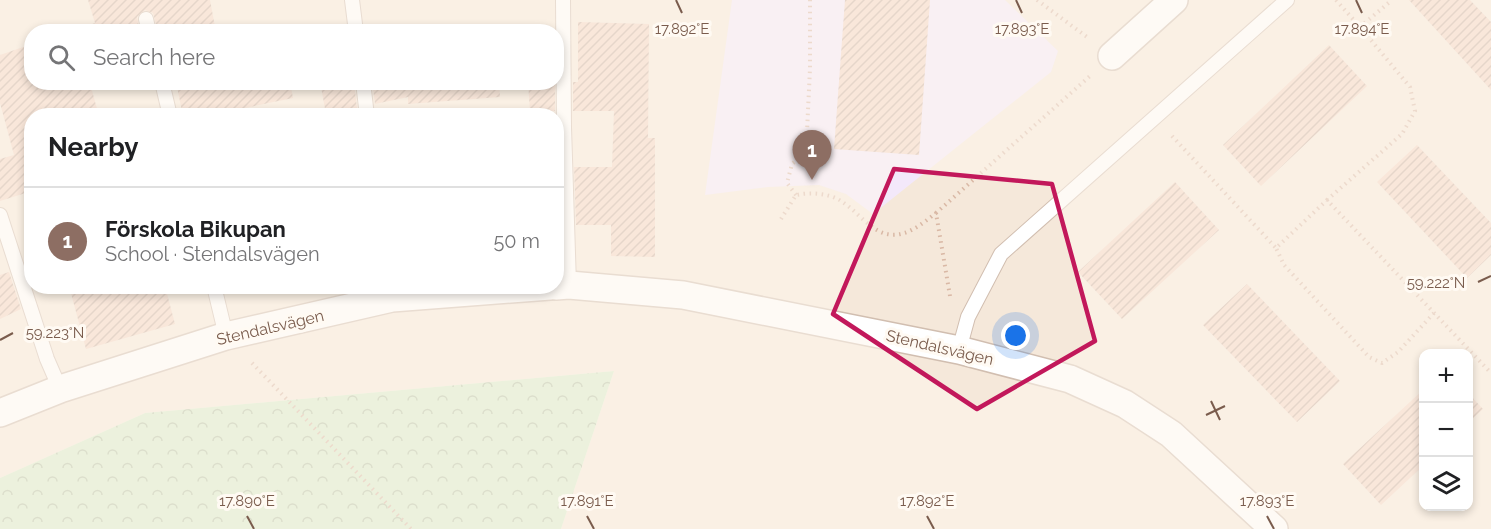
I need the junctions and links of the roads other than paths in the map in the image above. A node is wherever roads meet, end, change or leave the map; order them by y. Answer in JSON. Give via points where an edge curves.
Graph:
{"nodes":[{"id":1,"x":352,"y":0,"type":"edge"},
{"id":2,"x":563,"y":0,"type":"edge"},
{"id":3,"x":1174,"y":0,"type":"edge"},
{"id":4,"x":1287,"y":0,"type":"edge"},
{"id":5,"x":355,"y":24,"type":"edge"},
{"id":6,"x":563,"y":24,"type":"edge"},
{"id":7,"x":1112,"y":56,"type":"road end"},
{"id":8,"x":164,"y":90,"type":"edge"},
{"id":9,"x":364,"y":90,"type":"edge"},
{"id":10,"x":564,"y":90,"type":"edge"},
{"id":11,"x":168,"y":108,"type":"edge"},
{"id":12,"x":366,"y":108,"type":"edge"},
{"id":13,"x":564,"y":108,"type":"edge"},
{"id":14,"x":0,"y":215,"type":"edge"},
{"id":15,"x":564,"y":286,"type":"edge"},
{"id":16,"x":24,"y":289,"type":"edge"},
{"id":17,"x":26,"y":294,"type":"edge"},
{"id":18,"x":216,"y":294,"type":"edge"},
{"id":19,"x":384,"y":294,"type":"edge"},
{"id":20,"x":226,"y":336,"type":"junction"},
{"id":21,"x":959,"y":350,"type":"junction"},
{"id":22,"x":60,"y":389,"type":"junction"},
{"id":23,"x":0,"y":413,"type":"edge"},
{"id":24,"x":1274,"y":529,"type":"edge"}],
"edges":[{"from":1,"to":5,"type":"lane"},
{"from":2,"to":6,"type":"lane"},
{"from":3,"to":7,"type":"street"},
{"from":4,"to":21,"type":"lane","via":[[1001,254],[968,317]]},
{"from":8,"to":11,"type":"lane"},
{"from":9,"to":12,"type":"lane"},
{"from":10,"to":13,"type":"lane"},
{"from":14,"to":16,"type":"lane"},
{"from":15,"to":21,"type":"street","name":"Stendalsvägen","via":[[683,295]]},
{"from":17,"to":22,"type":"lane"},
{"from":18,"to":20,"type":"lane"},
{"from":19,"to":20,"type":"street","name":"Stendalsvägen"},
{"from":20,"to":22,"type":"street","name":"Stendalsvägen"},
{"from":21,"to":24,"type":"street","name":"Stendalsvägen","via":[[1070,379],[1125,404],[1171,434]]},
{"from":22,"to":23,"type":"street","name":"Stendalsvägen"}]}
